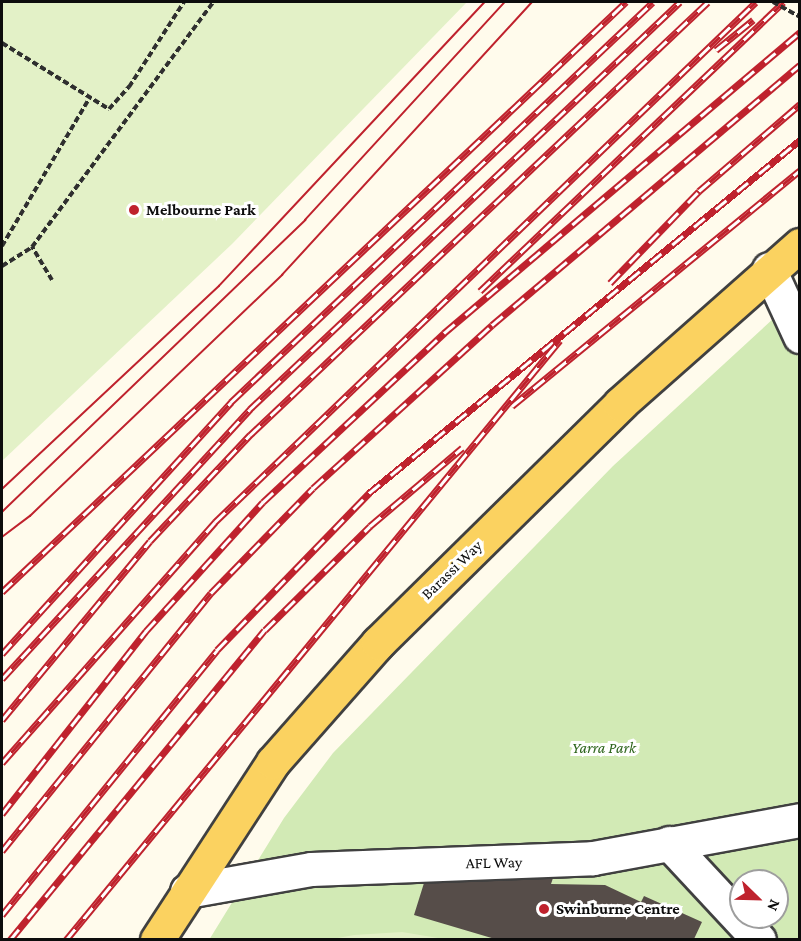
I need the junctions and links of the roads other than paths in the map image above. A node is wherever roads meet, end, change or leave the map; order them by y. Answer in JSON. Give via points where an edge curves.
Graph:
{"nodes":[{"id":1,"x":800,"y":245,"type":"edge"},
{"id":2,"x":770,"y":269,"type":"junction"},
{"id":3,"x":800,"y":336,"type":"edge"},
{"id":4,"x":800,"y":819,"type":"edge"},
{"id":5,"x":669,"y":843,"type":"junction"},
{"id":6,"x":187,"y":891,"type":"junction"},
{"id":7,"x":157,"y":939,"type":"edge"},
{"id":8,"x":759,"y":939,"type":"edge"}],
"edges":[{"from":1,"to":2,"type":"main road","name":"Barassi Way"},
{"from":2,"to":3,"type":"street"},
{"from":2,"to":6,"type":"main road","name":"Barassi Way","via":[[620,404],[378,643],[273,762]]},
{"from":4,"to":5,"type":"street","name":"AFL Way"},
{"from":5,"to":6,"type":"street","name":"AFL Way","via":[[542,863],[310,869]]},
{"from":5,"to":8,"type":"street"},
{"from":6,"to":7,"type":"main road","name":"Barassi Way"}]}
